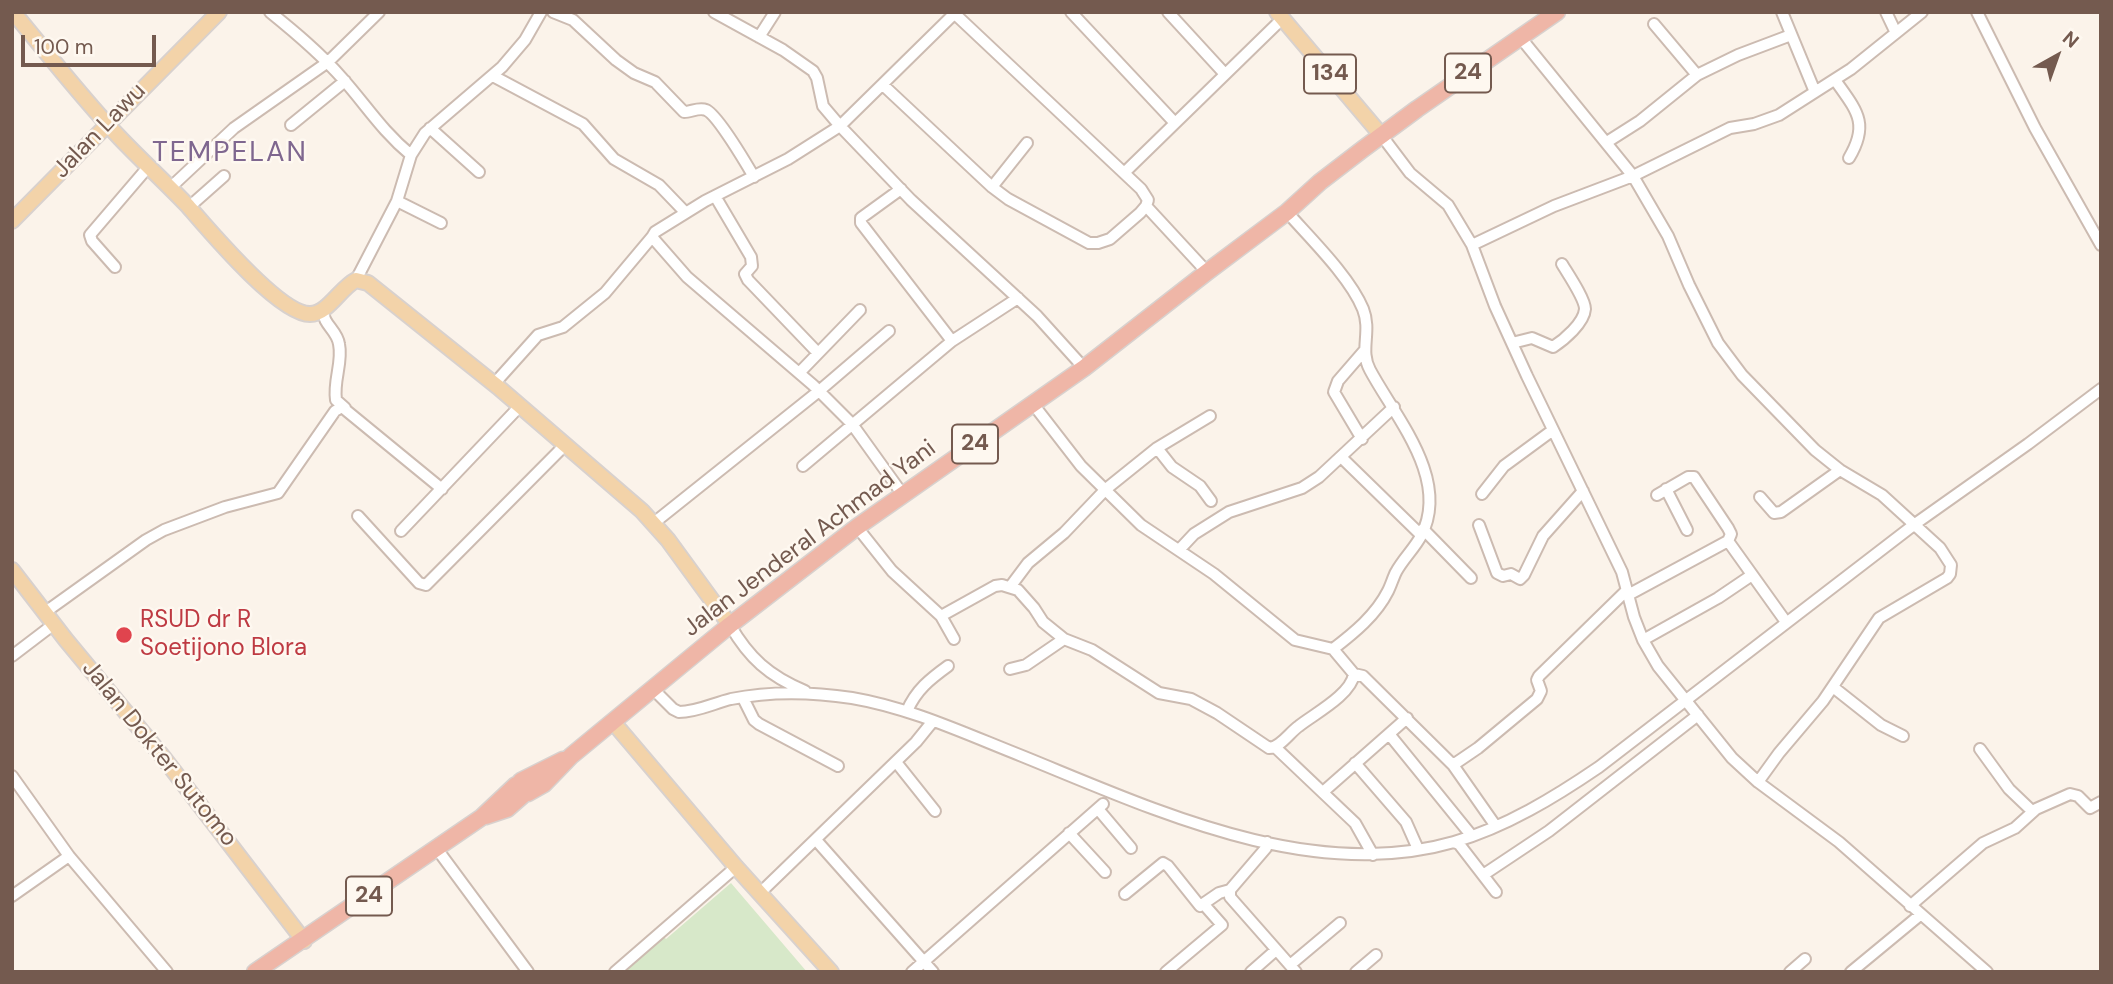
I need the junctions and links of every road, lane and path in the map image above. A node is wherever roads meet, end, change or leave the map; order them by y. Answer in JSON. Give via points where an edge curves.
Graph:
{"nodes":[{"id":1,"x":219,"y":12,"type":"edge"},
{"id":2,"x":379,"y":12,"type":"edge"},
{"id":3,"x":541,"y":12,"type":"edge"},
{"id":4,"x":553,"y":12,"type":"edge"},
{"id":5,"x":714,"y":12,"type":"edge"},
{"id":6,"x":775,"y":12,"type":"edge"},
{"id":7,"x":1071,"y":12,"type":"edge"},
{"id":8,"x":1168,"y":12,"type":"edge"},
{"id":9,"x":1557,"y":12,"type":"edge"},
{"id":10,"x":1782,"y":12,"type":"edge"},
{"id":11,"x":1886,"y":12,"type":"edge"},
{"id":12,"x":1922,"y":12,"type":"edge"},
{"id":13,"x":1977,"y":12,"type":"edge"},
{"id":14,"x":953,"y":14,"type":"edge"},
{"id":15,"x":278,"y":15,"type":"edge"},
{"id":16,"x":1280,"y":15,"type":"edge"},
{"id":17,"x":16,"y":21,"type":"edge"},
{"id":18,"x":1654,"y":23,"type":"dead end"},
{"id":19,"x":1896,"y":33,"type":"junction"},
{"id":20,"x":1791,"y":35,"type":"junction"},
{"id":21,"x":759,"y":37,"type":"junction"},
{"id":22,"x":1520,"y":37,"type":"junction"},
{"id":23,"x":328,"y":62,"type":"junction"},
{"id":24,"x":1224,"y":73,"type":"junction"},
{"id":25,"x":1697,"y":75,"type":"junction"},
{"id":26,"x":493,"y":76,"type":"junction"},
{"id":27,"x":1835,"y":80,"type":"junction"},
{"id":28,"x":345,"y":81,"type":"junction"},
{"id":29,"x":883,"y":85,"type":"junction"},
{"id":30,"x":1815,"y":92,"type":"junction"},
{"id":31,"x":1175,"y":123,"type":"junction"},
{"id":32,"x":107,"y":124,"type":"junction"},
{"id":33,"x":291,"y":125,"type":"dead end"},
{"id":34,"x":840,"y":126,"type":"junction"},
{"id":35,"x":430,"y":128,"type":"junction"},
{"id":36,"x":1382,"y":136,"type":"junction"},
{"id":37,"x":1606,"y":142,"type":"junction"},
{"id":38,"x":1027,"y":144,"type":"dead end"},
{"id":39,"x":411,"y":155,"type":"junction"},
{"id":40,"x":1849,"y":158,"type":"dead end"},
{"id":41,"x":149,"y":166,"type":"junction"},
{"id":42,"x":479,"y":172,"type":"dead end"},
{"id":43,"x":1125,"y":172,"type":"junction"},
{"id":44,"x":225,"y":176,"type":"dead end"},
{"id":45,"x":1633,"y":176,"type":"junction"},
{"id":46,"x":754,"y":177,"type":"junction"},
{"id":47,"x":992,"y":187,"type":"junction"},
{"id":48,"x":170,"y":188,"type":"junction"},
{"id":49,"x":901,"y":189,"type":"junction"},
{"id":50,"x":715,"y":196,"type":"junction"},
{"id":51,"x":397,"y":201,"type":"junction"},
{"id":52,"x":1146,"y":206,"type":"junction"},
{"id":53,"x":189,"y":207,"type":"junction"},
{"id":54,"x":685,"y":212,"type":"junction"},
{"id":55,"x":1287,"y":212,"type":"junction"},
{"id":56,"x":12,"y":221,"type":"edge"},
{"id":57,"x":441,"y":223,"type":"dead end"},
{"id":58,"x":652,"y":237,"type":"junction"},
{"id":59,"x":2101,"y":245,"type":"edge"},
{"id":60,"x":1472,"y":246,"type":"junction"},
{"id":61,"x":1563,"y":264,"type":"dead end"},
{"id":62,"x":115,"y":267,"type":"dead end"},
{"id":63,"x":1207,"y":272,"type":"junction"},
{"id":64,"x":356,"y":280,"type":"junction"},
{"id":65,"x":1018,"y":298,"type":"junction"},
{"id":66,"x":323,"y":310,"type":"junction"},
{"id":67,"x":860,"y":310,"type":"dead end"},
{"id":68,"x":889,"y":331,"type":"dead end"},
{"id":69,"x":952,"y":341,"type":"junction"},
{"id":70,"x":1512,"y":343,"type":"junction"},
{"id":71,"x":1364,"y":351,"type":"junction"},
{"id":72,"x":818,"y":354,"type":"junction"},
{"id":73,"x":1084,"y":368,"type":"junction"},
{"id":74,"x":799,"y":373,"type":"junction"},
{"id":75,"x":494,"y":384,"type":"junction"},
{"id":76,"x":2101,"y":389,"type":"edge"},
{"id":77,"x":819,"y":391,"type":"junction"},
{"id":78,"x":1033,"y":404,"type":"junction"},
{"id":79,"x":520,"y":406,"type":"junction"},
{"id":80,"x":1394,"y":407,"type":"junction"},
{"id":81,"x":345,"y":408,"type":"junction"},
{"id":82,"x":1210,"y":416,"type":"dead end"},
{"id":83,"x":852,"y":424,"type":"junction"},
{"id":84,"x":1553,"y":430,"type":"junction"},
{"id":85,"x":1362,"y":439,"type":"junction"},
{"id":86,"x":565,"y":445,"type":"junction"},
{"id":87,"x":1157,"y":448,"type":"junction"},
{"id":88,"x":1342,"y":458,"type":"junction"},
{"id":89,"x":803,"y":466,"type":"dead end"},
{"id":90,"x":1840,"y":470,"type":"junction"},
{"id":91,"x":442,"y":489,"type":"junction"},
{"id":92,"x":1106,"y":489,"type":"junction"},
{"id":93,"x":1583,"y":491,"type":"junction"},
{"id":94,"x":1482,"y":494,"type":"dead end"},
{"id":95,"x":903,"y":495,"type":"junction"},
{"id":96,"x":1760,"y":497,"type":"dead end"},
{"id":97,"x":1211,"y":501,"type":"dead end"},
{"id":98,"x":358,"y":516,"type":"dead end"},
{"id":99,"x":655,"y":522,"type":"junction"},
{"id":100,"x":1915,"y":524,"type":"junction"},
{"id":101,"x":1479,"y":525,"type":"dead end"},
{"id":102,"x":857,"y":527,"type":"junction"},
{"id":103,"x":1687,"y":530,"type":"dead end"},
{"id":104,"x":401,"y":531,"type":"dead end"},
{"id":105,"x":1422,"y":532,"type":"junction"},
{"id":106,"x":1728,"y":541,"type":"junction"},
{"id":107,"x":1179,"y":550,"type":"junction"},
{"id":108,"x":12,"y":570,"type":"edge"},
{"id":109,"x":1752,"y":575,"type":"junction"},
{"id":110,"x":1471,"y":578,"type":"dead end"},
{"id":111,"x":1010,"y":587,"type":"junction"},
{"id":112,"x":1628,"y":592,"type":"junction"},
{"id":113,"x":44,"y":613,"type":"junction"},
{"id":114,"x":942,"y":616,"type":"junction"},
{"id":115,"x":1786,"y":622,"type":"junction"},
{"id":116,"x":54,"y":624,"type":"junction"},
{"id":117,"x":730,"y":625,"type":"junction"},
{"id":118,"x":954,"y":639,"type":"dead end"},
{"id":119,"x":1064,"y":639,"type":"junction"},
{"id":120,"x":1643,"y":640,"type":"junction"},
{"id":121,"x":1334,"y":649,"type":"junction"},
{"id":122,"x":12,"y":656,"type":"edge"},
{"id":123,"x":948,"y":666,"type":"dead end"},
{"id":124,"x":1010,"y":669,"type":"dead end"},
{"id":125,"x":1354,"y":674,"type":"junction"},
{"id":126,"x":1833,"y":687,"type":"junction"},
{"id":127,"x":653,"y":689,"type":"junction"},
{"id":128,"x":811,"y":693,"type":"junction"},
{"id":129,"x":743,"y":698,"type":"junction"},
{"id":130,"x":1686,"y":701,"type":"junction"},
{"id":131,"x":907,"y":711,"type":"junction"},
{"id":132,"x":1698,"y":715,"type":"junction"},
{"id":133,"x":1407,"y":719,"type":"junction"},
{"id":134,"x":933,"y":721,"type":"junction"},
{"id":135,"x":613,"y":722,"type":"junction"},
{"id":136,"x":1389,"y":734,"type":"junction"},
{"id":137,"x":1903,"y":736,"type":"dead end"},
{"id":138,"x":1275,"y":747,"type":"junction"},
{"id":139,"x":1980,"y":749,"type":"dead end"},
{"id":140,"x":896,"y":762,"type":"junction"},
{"id":141,"x":1355,"y":763,"type":"junction"},
{"id":142,"x":1453,"y":765,"type":"junction"},
{"id":143,"x":838,"y":766,"type":"dead end"},
{"id":144,"x":12,"y":776,"type":"edge"},
{"id":145,"x":1758,"y":782,"type":"junction"},
{"id":146,"x":1323,"y":792,"type":"junction"},
{"id":147,"x":2101,"y":802,"type":"edge"},
{"id":148,"x":935,"y":811,"type":"dead end"},
{"id":149,"x":2032,"y":811,"type":"junction"},
{"id":150,"x":1495,"y":825,"type":"junction"},
{"id":151,"x":1069,"y":834,"type":"junction"},
{"id":152,"x":1471,"y":835,"type":"junction"},
{"id":153,"x":816,"y":840,"type":"junction"},
{"id":154,"x":1267,"y":842,"type":"junction"},
{"id":155,"x":1454,"y":842,"type":"junction"},
{"id":156,"x":1131,"y":848,"type":"dead end"},
{"id":157,"x":437,"y":849,"type":"junction"},
{"id":158,"x":1418,"y":849,"type":"junction"},
{"id":159,"x":1374,"y":855,"type":"junction"},
{"id":160,"x":69,"y":856,"type":"junction"},
{"id":161,"x":736,"y":867,"type":"junction"},
{"id":162,"x":1105,"y":872,"type":"dead end"},
{"id":163,"x":1483,"y":875,"type":"junction"},
{"id":164,"x":1230,"y":890,"type":"junction"},
{"id":165,"x":1496,"y":892,"type":"dead end"},
{"id":166,"x":760,"y":893,"type":"junction"},
{"id":167,"x":1125,"y":894,"type":"dead end"},
{"id":168,"x":12,"y":896,"type":"edge"},
{"id":169,"x":1910,"y":906,"type":"junction"},
{"id":170,"x":1207,"y":908,"type":"dead end"},
{"id":171,"x":1920,"y":915,"type":"junction"},
{"id":172,"x":1340,"y":923,"type":"dead end"},
{"id":173,"x":304,"y":940,"type":"junction"},
{"id":174,"x":1276,"y":950,"type":"junction"},
{"id":175,"x":1376,"y":955,"type":"dead end"},
{"id":176,"x":1805,"y":959,"type":"dead end"},
{"id":177,"x":923,"y":962,"type":"junction"},
{"id":178,"x":1293,"y":969,"type":"edge"},
{"id":179,"x":167,"y":972,"type":"edge"},
{"id":180,"x":256,"y":972,"type":"edge"},
{"id":181,"x":528,"y":972,"type":"edge"},
{"id":182,"x":615,"y":972,"type":"edge"},
{"id":183,"x":831,"y":972,"type":"edge"},
{"id":184,"x":912,"y":972,"type":"edge"},
{"id":185,"x":933,"y":972,"type":"edge"},
{"id":186,"x":1166,"y":972,"type":"edge"},
{"id":187,"x":1251,"y":972,"type":"edge"},
{"id":188,"x":1356,"y":972,"type":"edge"},
{"id":189,"x":1790,"y":972,"type":"edge"},
{"id":190,"x":1851,"y":972,"type":"edge"},
{"id":191,"x":1987,"y":972,"type":"edge"}],
"edges":[{"from":1,"to":32,"type":"main road","name":"Jalan Lawu"},
{"from":2,"to":23,"type":"street"},
{"from":3,"to":26,"type":"street","via":[[515,53]]},
{"from":4,"to":46,"type":"street","via":[[573,20],[634,73],[655,82],[684,112],[701,108],[710,112]]},
{"from":5,"to":21,"type":"street"},
{"from":6,"to":21,"type":"street"},
{"from":7,"to":31,"type":"street"},
{"from":8,"to":24,"type":"street"},
{"from":9,"to":22,"type":"highway","number":"24"},
{"from":10,"to":20,"type":"street"},
{"from":11,"to":19,"type":"street"},
{"from":12,"to":19,"type":"street"},
{"from":13,"to":59,"type":"street"},
{"from":14,"to":29,"type":"street"},
{"from":14,"to":43,"type":"street"},
{"from":15,"to":23,"type":"street"},
{"from":16,"to":24,"type":"street"},
{"from":16,"to":36,"type":"main road","number":"134"},
{"from":17,"to":32,"type":"main road"},
{"from":18,"to":25,"type":"street"},
{"from":19,"to":27,"type":"street"},
{"from":20,"to":25,"type":"street"},
{"from":20,"to":30,"type":"street"},
{"from":21,"to":34,"type":"street","via":[[813,71],[823,106]]},
{"from":22,"to":36,"type":"highway","number":"24"},
{"from":22,"to":37,"type":"street"},
{"from":23,"to":28,"type":"street"},
{"from":23,"to":48,"type":"street","via":[[234,128]]},
{"from":24,"to":31,"type":"street"},
{"from":25,"to":37,"type":"street"},
{"from":26,"to":35,"type":"street"},
{"from":26,"to":54,"type":"street","via":[[583,124],[614,159],[659,186]]},
{"from":27,"to":30,"type":"street"},
{"from":27,"to":40,"type":"street","via":[[1861,129]]},
{"from":28,"to":33,"type":"street"},
{"from":28,"to":39,"type":"street","via":[[379,126]]},
{"from":29,"to":34,"type":"street"},
{"from":29,"to":47,"type":"street"},
{"from":30,"to":45,"type":"street","via":[[1779,115],[1730,128]]},
{"from":31,"to":43,"type":"street"},
{"from":32,"to":41,"type":"main road"},
{"from":32,"to":56,"type":"main road","name":"Jalan Lawu"},
{"from":34,"to":46,"type":"street"},
{"from":34,"to":49,"type":"street"},
{"from":35,"to":39,"type":"street"},
{"from":35,"to":42,"type":"street"},
{"from":36,"to":55,"type":"highway","name":"Jalan Jenderal Achmad Yani","number":"24"},
{"from":36,"to":60,"type":"street","via":[[1410,173],[1448,205]]},
{"from":37,"to":45,"type":"street"},
{"from":38,"to":47,"type":"street"},
{"from":39,"to":51,"type":"street"},
{"from":41,"to":48,"type":"main road"},
{"from":41,"to":62,"type":"street","via":[[90,235]]},
{"from":43,"to":52,"type":"street","via":[[1146,195]]},
{"from":44,"to":53,"type":"street"},
{"from":45,"to":60,"type":"street","via":[[1554,206]]},
{"from":45,"to":90,"type":"street","via":[[1668,236],[1718,343],[1742,375]]},
{"from":46,"to":50,"type":"street"},
{"from":47,"to":52,"type":"street","via":[[1093,244],[1110,239]]},
{"from":48,"to":53,"type":"main road"},
{"from":49,"to":65,"type":"street"},
{"from":49,"to":69,"type":"street","via":[[860,223]]},
{"from":50,"to":54,"type":"street"},
{"from":50,"to":72,"type":"street","via":[[751,257],[748,280]]},
{"from":51,"to":57,"type":"street"},
{"from":51,"to":64,"type":"street"},
{"from":52,"to":63,"type":"street"},
{"from":53,"to":66,"type":"main road","via":[[230,256],[283,302],[302,313]]},
{"from":54,"to":58,"type":"street"},
{"from":55,"to":63,"type":"highway","name":"Jalan Jenderal Achmad Yani","number":"24"},
{"from":55,"to":71,"type":"street","via":[[1363,309],[1368,338]]},
{"from":58,"to":74,"type":"street","via":[[687,278]]},
{"from":58,"to":75,"type":"street","via":[[605,293],[563,327],[538,335]]},
{"from":60,"to":70,"type":"street"},
{"from":61,"to":70,"type":"street","via":[[1584,304],[1584,313],[1553,347],[1532,338]]},
{"from":63,"to":73,"type":"highway","name":"Jalan Jenderal Achmad Yani","number":"24"},
{"from":64,"to":66,"type":"main road"},
{"from":64,"to":75,"type":"main road","via":[[368,283]]},
{"from":65,"to":69,"type":"street"},
{"from":65,"to":73,"type":"street"},
{"from":66,"to":81,"type":"street","via":[[323,318],[338,339],[334,388],[336,400]]},
{"from":67,"to":72,"type":"street"},
{"from":68,"to":77,"type":"street"},
{"from":69,"to":83,"type":"street"},
{"from":70,"to":84,"type":"street"},
{"from":71,"to":80,"type":"street"},
{"from":71,"to":85,"type":"street","via":[[1334,392]]},
{"from":72,"to":74,"type":"street"},
{"from":73,"to":78,"type":"highway","name":"Jalan Jenderal Achmad Yani","number":"24"},
{"from":74,"to":77,"type":"street"},
{"from":75,"to":79,"type":"main road"},
{"from":76,"to":100,"type":"street"},
{"from":77,"to":83,"type":"street"},
{"from":77,"to":99,"type":"street"},
{"from":78,"to":92,"type":"street","via":[[1081,467]]},
{"from":78,"to":95,"type":"highway","name":"Jalan Jenderal Achmad Yani","number":"24"},
{"from":79,"to":86,"type":"main road"},
{"from":79,"to":91,"type":"street"},
{"from":80,"to":85,"type":"street"},
{"from":80,"to":105,"type":"street","via":[[1426,471],[1428,506]]},
{"from":81,"to":91,"type":"street"},
{"from":81,"to":113,"type":"street","via":[[335,411],[278,493],[164,530]]},
{"from":82,"to":87,"type":"street"},
{"from":83,"to":89,"type":"street"},
{"from":83,"to":95,"type":"street"},
{"from":84,"to":93,"type":"street"},
{"from":84,"to":94,"type":"street","via":[[1504,466]]},
{"from":85,"to":88,"type":"street"},
{"from":86,"to":98,"type":"street","via":[[426,585],[419,583]]},
{"from":86,"to":99,"type":"main road"},
{"from":87,"to":92,"type":"street"},
{"from":87,"to":97,"type":"street"},
{"from":88,"to":105,"type":"street"},
{"from":88,"to":107,"type":"street","via":[[1302,488],[1209,523]]},
{"from":90,"to":96,"type":"street","via":[[1781,512],[1774,513]]},
{"from":90,"to":100,"type":"street","via":[[1882,495]]},
{"from":91,"to":104,"type":"street"},
{"from":92,"to":107,"type":"street","via":[[1141,525]]},
{"from":92,"to":111,"type":"street","via":[[1028,563]]},
{"from":93,"to":101,"type":"street","via":[[1544,536],[1520,579],[1497,573]]},
{"from":93,"to":112,"type":"street"},
{"from":95,"to":102,"type":"highway","name":"Jalan Jenderal Achmad Yani","number":"24"},
{"from":99,"to":117,"type":"main road"},
{"from":100,"to":115,"type":"street"},
{"from":100,"to":126,"type":"street","via":[[1949,560],[1950,574],[1879,618]]},
{"from":102,"to":114,"type":"street","via":[[892,571]]},
{"from":102,"to":117,"type":"highway","name":"Jalan Jenderal Achmad Yani","number":"24"},
{"from":103,"to":106,"type":"street","via":[[1662,492],[1694,477],[1728,528]]},
{"from":105,"to":110,"type":"street"},
{"from":105,"to":121,"type":"street","via":[[1376,610]]},
{"from":106,"to":109,"type":"street"},
{"from":106,"to":112,"type":"street"},
{"from":107,"to":121,"type":"street","via":[[1295,640]]},
{"from":108,"to":113,"type":"main road","name":"Jalan Dokter Sutomo"},
{"from":109,"to":115,"type":"street"},
{"from":109,"to":120,"type":"street"},
{"from":111,"to":114,"type":"street","via":[[995,586]]},
{"from":111,"to":119,"type":"street"},
{"from":112,"to":120,"type":"street"},
{"from":112,"to":142,"type":"street","via":[[1539,676],[1537,699]]},
{"from":113,"to":116,"type":"main road","name":"Jalan Dokter Sutomo"},
{"from":114,"to":118,"type":"street"},
{"from":115,"to":130,"type":"street"},
{"from":116,"to":122,"type":"street"},
{"from":116,"to":173,"type":"main road","name":"Jalan Dokter Sutomo"},
{"from":117,"to":127,"type":"highway","name":"Jalan Jenderal Achmad Yani","number":"24"},
{"from":117,"to":128,"type":"street","via":[[761,666]]},
{"from":119,"to":124,"type":"street","via":[[1026,665]]},
{"from":119,"to":138,"type":"street","via":[[1092,650],[1159,693],[1191,699],[1269,748]]},
{"from":120,"to":130,"type":"street"},
{"from":121,"to":125,"type":"street"},
{"from":123,"to":131,"type":"street","via":[[913,696]]},
{"from":125,"to":133,"type":"street","via":[[1363,676]]},
{"from":125,"to":138,"type":"street","via":[[1345,690]]},
{"from":126,"to":137,"type":"street","via":[[1881,726]]},
{"from":126,"to":145,"type":"street"},
{"from":127,"to":129,"type":"street","via":[[680,712]]},
{"from":127,"to":135,"type":"highway","name":"Jalan Jenderal Achmad Yani","number":"24"},
{"from":128,"to":129,"type":"street"},
{"from":128,"to":131,"type":"street"},
{"from":129,"to":143,"type":"street","via":[[759,724]]},
{"from":130,"to":132,"type":"street"},
{"from":130,"to":150,"type":"street","via":[[1563,792]]},
{"from":131,"to":134,"type":"street"},
{"from":132,"to":145,"type":"street"},
{"from":132,"to":163,"type":"street","via":[[1549,831]]},
{"from":133,"to":136,"type":"street"},
{"from":133,"to":142,"type":"street"},
{"from":134,"to":140,"type":"street"},
{"from":134,"to":154,"type":"street","via":[[1154,808]]},
{"from":135,"to":157,"type":"highway","name":"Jalan Jenderal Achmad Yani","number":"24","via":[[522,789],[507,809],[482,817]]},
{"from":135,"to":161,"type":"main road"},
{"from":136,"to":141,"type":"street"},
{"from":136,"to":152,"type":"street"},
{"from":138,"to":146,"type":"street"},
{"from":139,"to":149,"type":"street"},
{"from":140,"to":148,"type":"street"},
{"from":140,"to":153,"type":"street"},
{"from":141,"to":146,"type":"street"},
{"from":141,"to":158,"type":"street","via":[[1406,822]]},
{"from":142,"to":150,"type":"street"},
{"from":144,"to":160,"type":"street"},
{"from":145,"to":169,"type":"street","via":[[1839,842]]},
{"from":146,"to":159,"type":"street","via":[[1354,823]]},
{"from":147,"to":149,"type":"street","via":[[2090,808],[2070,794]]},
{"from":149,"to":169,"type":"street","via":[[2015,828],[1983,843]]},
{"from":150,"to":152,"type":"street"},
{"from":151,"to":156,"type":"street","via":[[1100,807]]},
{"from":151,"to":162,"type":"street"},
{"from":151,"to":177,"type":"street"},
{"from":152,"to":155,"type":"street"},
{"from":153,"to":166,"type":"street"},
{"from":153,"to":177,"type":"street"},
{"from":154,"to":159,"type":"street","via":[[1320,853]]},
{"from":154,"to":164,"type":"street"},
{"from":155,"to":158,"type":"street"},
{"from":155,"to":163,"type":"street"},
{"from":157,"to":173,"type":"highway","name":"Jalan Jenderal Achmad Yani","number":"24"},
{"from":157,"to":181,"type":"street"},
{"from":158,"to":159,"type":"street"},
{"from":160,"to":168,"type":"street"},
{"from":160,"to":179,"type":"street"},
{"from":161,"to":166,"type":"main road"},
{"from":161,"to":182,"type":"street"},
{"from":163,"to":165,"type":"street"},
{"from":164,"to":167,"type":"street","via":[[1200,906],[1163,863]]},
{"from":164,"to":174,"type":"street","via":[[1234,904]]},
{"from":166,"to":183,"type":"main road"},
{"from":169,"to":171,"type":"street"},
{"from":170,"to":186,"type":"street","via":[[1222,925]]},
{"from":171,"to":190,"type":"street"},
{"from":171,"to":191,"type":"street"},
{"from":172,"to":178,"type":"street"},
{"from":173,"to":180,"type":"highway","name":"Jalan Jenderal Achmad Yani","number":"24"},
{"from":174,"to":178,"type":"street"},
{"from":174,"to":187,"type":"street"},
{"from":175,"to":188,"type":"street"},
{"from":176,"to":189,"type":"street"},
{"from":177,"to":184,"type":"street"},
{"from":177,"to":185,"type":"street"}]}
